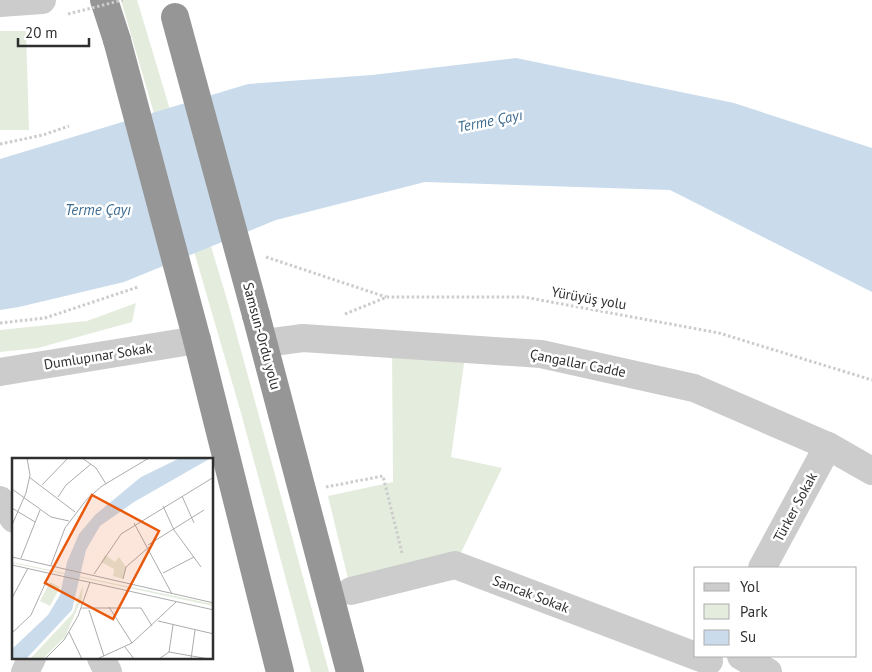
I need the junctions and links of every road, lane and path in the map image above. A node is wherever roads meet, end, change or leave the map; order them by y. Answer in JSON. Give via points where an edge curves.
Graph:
{"nodes":[{"id":1,"x":42,"y":0,"type":"edge"},
{"id":2,"x":104,"y":0,"type":"edge"},
{"id":3,"x":123,"y":0,"type":"edge"},
{"id":4,"x":0,"y":3,"type":"edge"},
{"id":5,"x":173,"y":8,"type":"edge"},
{"id":6,"x":68,"y":14,"type":"dead end"},
{"id":7,"x":68,"y":126,"type":"dead end"},
{"id":8,"x":0,"y":144,"type":"edge"},
{"id":9,"x":266,"y":257,"type":"dead end"},
{"id":10,"x":138,"y":287,"type":"dead end"},
{"id":11,"x":388,"y":297,"type":"junction"},
{"id":12,"x":344,"y":315,"type":"dead end"},
{"id":13,"x":0,"y":323,"type":"edge"},
{"id":14,"x":196,"y":340,"type":"junction"},
{"id":15,"x":265,"y":343,"type":"junction"},
{"id":16,"x":0,"y":372,"type":"edge"},
{"id":17,"x":872,"y":380,"type":"edge"},
{"id":18,"x":828,"y":446,"type":"junction"},
{"id":19,"x":872,"y":471,"type":"edge"},
{"id":20,"x":354,"y":481,"type":"dead end"},
{"id":21,"x":0,"y":500,"type":"edge"},
{"id":22,"x":12,"y":516,"type":"edge"},
{"id":23,"x":763,"y":567,"type":"edge"},
{"id":24,"x":395,"y":580,"type":"junction"},
{"id":25,"x":350,"y":591,"type":"dead end"},
{"id":26,"x":743,"y":657,"type":"edge"},
{"id":27,"x":31,"y":660,"type":"edge"},
{"id":28,"x":102,"y":660,"type":"edge"},
{"id":29,"x":708,"y":663,"type":"edge"},
{"id":30,"x":25,"y":672,"type":"edge"},
{"id":31,"x":108,"y":672,"type":"edge"},
{"id":32,"x":280,"y":672,"type":"edge"},
{"id":33,"x":350,"y":672,"type":"edge"},
{"id":34,"x":768,"y":672,"type":"edge"}],
"edges":[{"from":1,"to":4,"type":"street"},
{"from":2,"to":14,"type":"highway","bridge":true},
{"from":3,"to":6,"type":"path","bridge":true},
{"from":5,"to":15,"type":"highway","name":"Samsun-Ordu yolu","bridge":true},
{"from":7,"to":8,"type":"path"},
{"from":9,"to":11,"type":"path"},
{"from":10,"to":13,"type":"path","via":[[45,318]]},
{"from":11,"to":12,"type":"path","name":"Yürüyüş yolu"},
{"from":11,"to":17,"type":"path","name":"Yürüyüş yolu","via":[[524,298],[719,333]]},
{"from":14,"to":16,"type":"street","name":"Dumlupınar Sokak"},
{"from":14,"to":32,"type":"highway"},
{"from":15,"to":18,"type":"street","name":"Çangallar Cadde","via":[[303,338],[541,354],[694,388]]},
{"from":15,"to":33,"type":"highway","name":"Samsun-Ordu yolu"},
{"from":18,"to":19,"type":"street","name":"Çangallar Cadde"},
{"from":18,"to":23,"type":"street","name":"Türker Sokak"},
{"from":20,"to":24,"type":"path","via":[[383,476],[402,550]]},
{"from":21,"to":22,"type":"street"},
{"from":24,"to":25,"type":"street","name":"Sancak Sokak"},
{"from":24,"to":29,"type":"street","name":"Sancak Sokak","via":[[454,565]]},
{"from":26,"to":34,"type":"street"},
{"from":27,"to":30,"type":"street"},
{"from":28,"to":31,"type":"street"}]}
